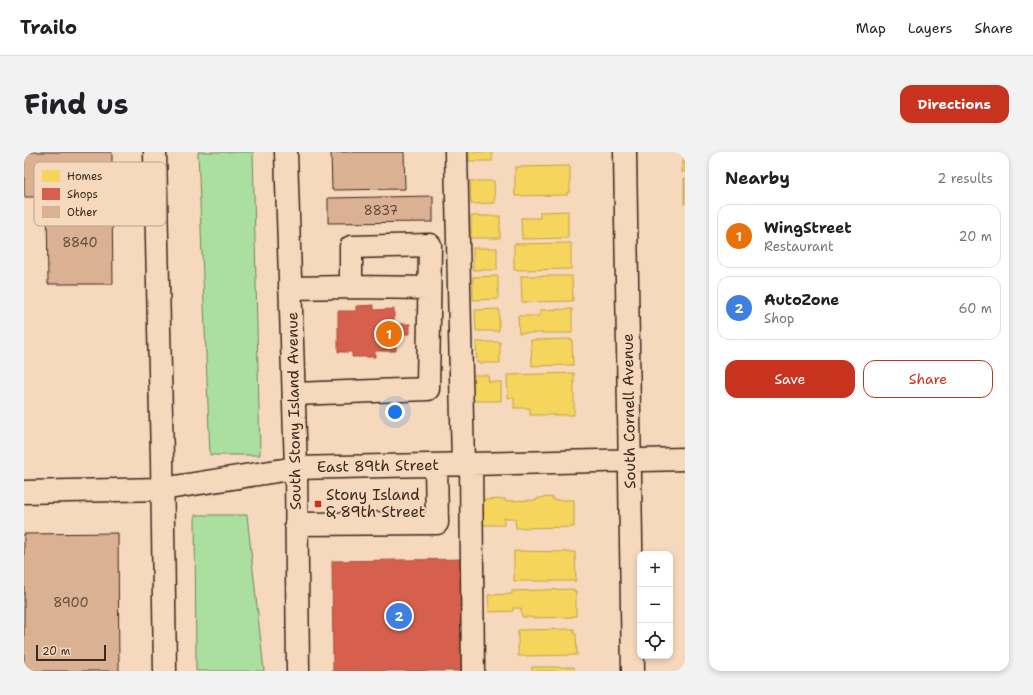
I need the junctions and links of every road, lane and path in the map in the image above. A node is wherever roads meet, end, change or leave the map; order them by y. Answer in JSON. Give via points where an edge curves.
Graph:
{"nodes":[{"id":1,"x":155,"y":152,"type":"edge"},
{"id":2,"x":286,"y":152,"type":"edge"},
{"id":3,"x":456,"y":152,"type":"edge"},
{"id":4,"x":624,"y":152,"type":"edge"},
{"id":5,"x":155,"y":162,"type":"edge"},
{"id":6,"x":157,"y":226,"type":"edge"},
{"id":7,"x":351,"y":287,"type":"junction"},
{"id":8,"x":290,"y":288,"type":"junction"},
{"id":9,"x":429,"y":288,"type":"junction"},
{"id":10,"x":294,"y":394,"type":"junction"},
{"id":11,"x":685,"y":459,"type":"edge"},
{"id":12,"x":630,"y":460,"type":"junction"},
{"id":13,"x":467,"y":464,"type":"junction"},
{"id":14,"x":436,"y":465,"type":"junction"},
{"id":15,"x":296,"y":468,"type":"junction"},
{"id":16,"x":162,"y":489,"type":"junction"},
{"id":17,"x":24,"y":492,"type":"edge"},
{"id":18,"x":296,"y":524,"type":"junction"},
{"id":19,"x":165,"y":671,"type":"edge"},
{"id":20,"x":298,"y":671,"type":"edge"},
{"id":21,"x":473,"y":671,"type":"edge"},
{"id":22,"x":633,"y":671,"type":"edge"}],
"edges":[{"from":1,"to":5,"type":"main road"},
{"from":2,"to":8,"type":"main road","name":"South Stony Island Avenue"},
{"from":3,"to":13,"type":"main road"},
{"from":4,"to":12,"type":"main road","name":"South Cornell Avenue"},
{"from":6,"to":16,"type":"main road"},
{"from":7,"to":8,"type":"main road"},
{"from":7,"to":9,"type":"main road"},
{"from":7,"to":9,"type":"main road","via":[[351,247],[430,245]]},
{"from":8,"to":10,"type":"main road","name":"South Stony Island Avenue"},
{"from":9,"to":10,"type":"main road","via":[[428,389]]},
{"from":10,"to":15,"type":"main road","name":"South Stony Island Avenue"},
{"from":11,"to":12,"type":"main road","name":"East 89th Street"},
{"from":12,"to":13,"type":"main road","name":"East 89th Street"},
{"from":12,"to":22,"type":"main road","name":"South Cornell Avenue"},
{"from":13,"to":14,"type":"main road","name":"East 89th Street"},
{"from":13,"to":21,"type":"main road"},
{"from":14,"to":15,"type":"main road","name":"East 89th Street"},
{"from":14,"to":18,"type":"main road","via":[[437,523]]},
{"from":15,"to":16,"type":"main road","name":"East 89th Street"},
{"from":15,"to":18,"type":"main road","name":"South Stony Island Avenue"},
{"from":16,"to":17,"type":"main road","name":"East 89th Street"},
{"from":16,"to":19,"type":"main road"},
{"from":18,"to":20,"type":"main road","name":"South Stony Island Avenue"}]}
